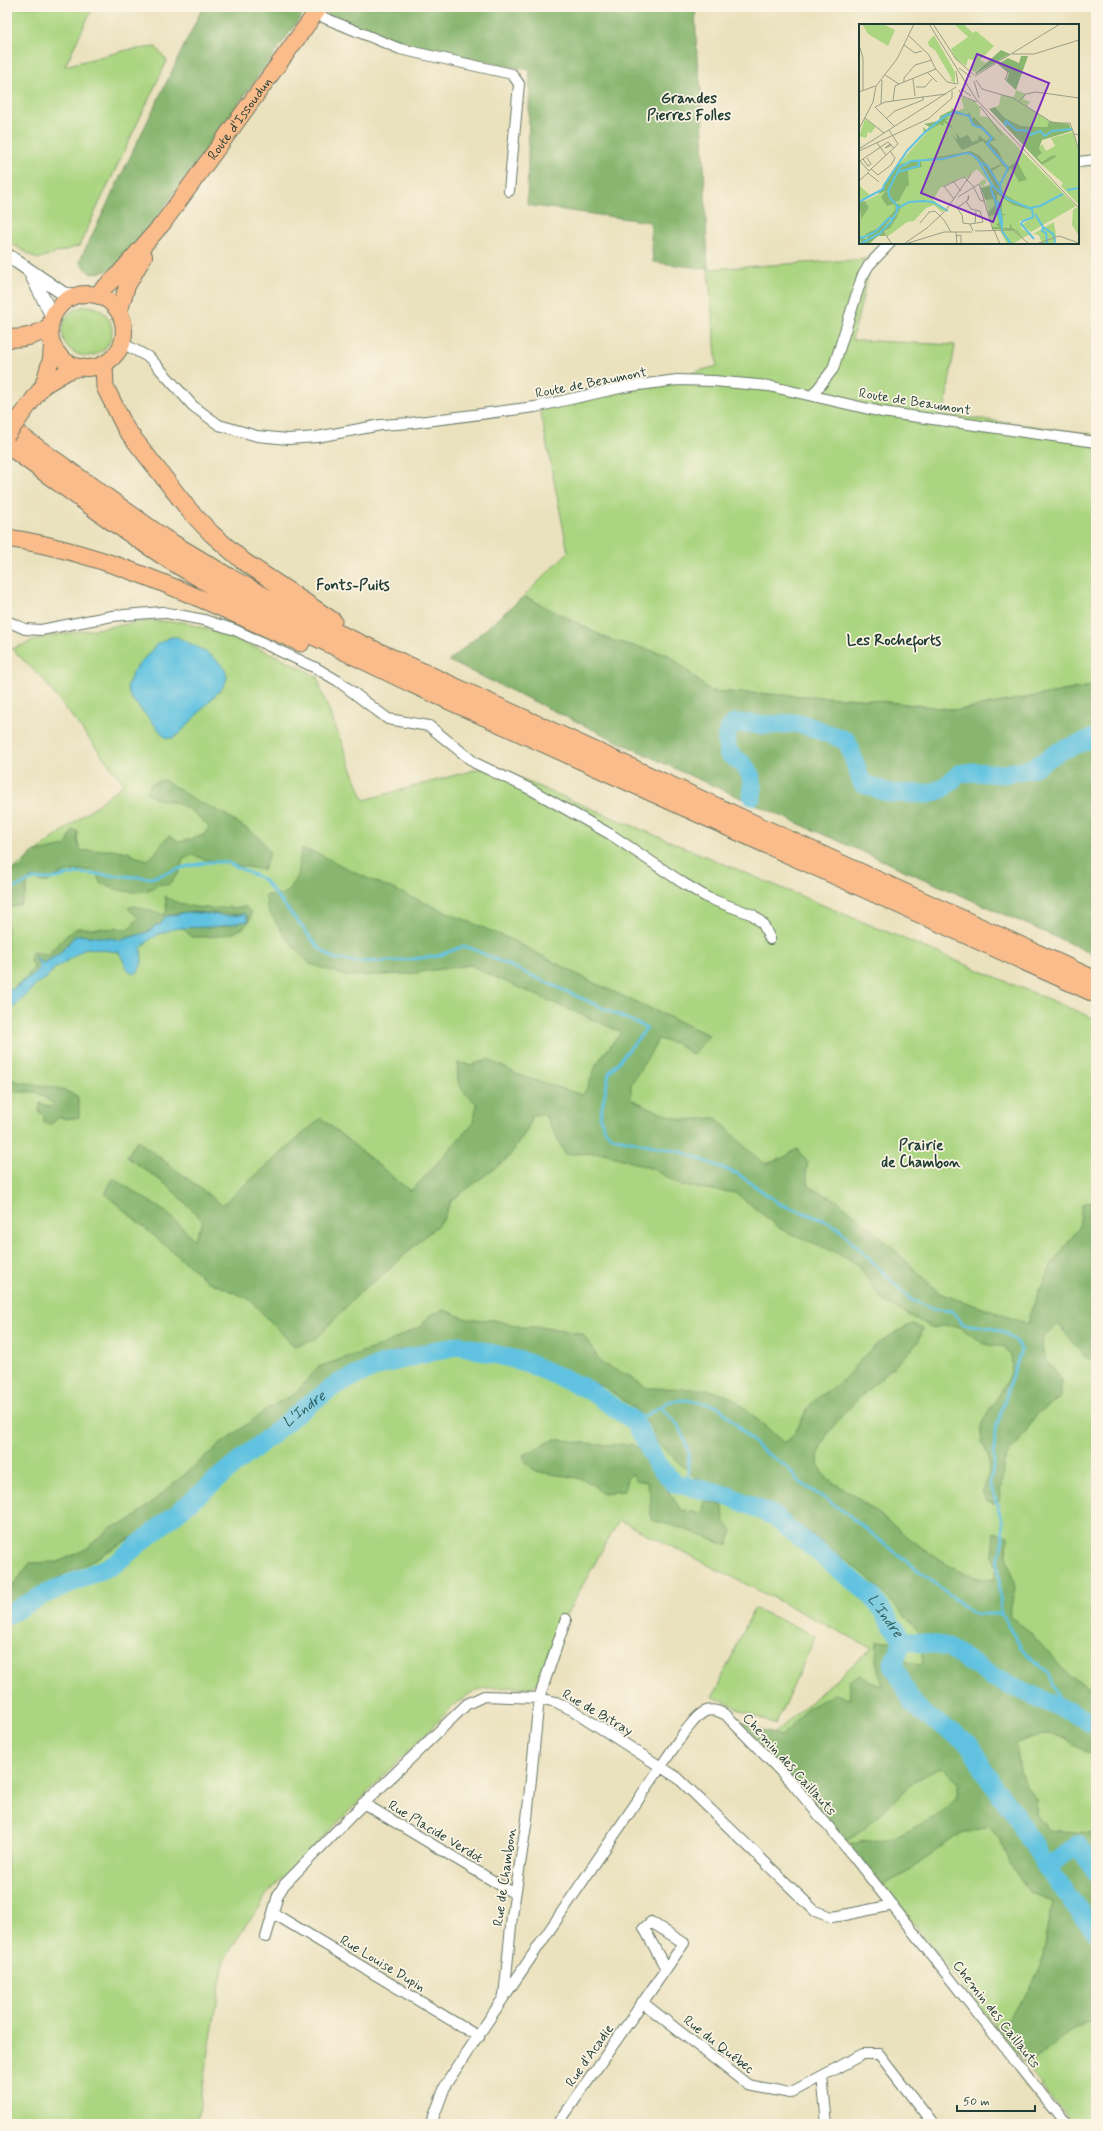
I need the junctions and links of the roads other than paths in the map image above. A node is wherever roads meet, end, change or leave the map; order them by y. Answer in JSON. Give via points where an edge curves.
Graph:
{"nodes":[{"id":1,"x":317,"y":10,"type":"edge"},
{"id":2,"x":1096,"y":160,"type":"edge"},
{"id":3,"x":1079,"y":162,"type":"edge"},
{"id":4,"x":509,"y":191,"type":"dead end"},
{"id":5,"x":163,"y":223,"type":"junction"},
{"id":6,"x":889,"y":244,"type":"edge"},
{"id":7,"x":7,"y":255,"type":"edge"},
{"id":8,"x":30,"y":272,"type":"junction"},
{"id":9,"x":96,"y":295,"type":"junction"},
{"id":10,"x":74,"y":296,"type":"junction"},
{"id":11,"x":119,"y":312,"type":"junction"},
{"id":12,"x":51,"y":322,"type":"junction"},
{"id":13,"x":7,"y":338,"type":"edge"},
{"id":14,"x":122,"y":343,"type":"junction"},
{"id":15,"x":52,"y":345,"type":"junction"},
{"id":16,"x":104,"y":364,"type":"junction"},
{"id":17,"x":81,"y":367,"type":"junction"},
{"id":18,"x":43,"y":386,"type":"junction"},
{"id":19,"x":812,"y":396,"type":"junction"},
{"id":20,"x":7,"y":426,"type":"edge"},
{"id":21,"x":7,"y":435,"type":"edge"},
{"id":22,"x":1096,"y":442,"type":"edge"},
{"id":23,"x":7,"y":445,"type":"edge"},
{"id":24,"x":7,"y":538,"type":"edge"},
{"id":25,"x":7,"y":621,"type":"edge"},
{"id":26,"x":375,"y":667,"type":"junction"},
{"id":27,"x":425,"y":673,"type":"junction"},
{"id":28,"x":770,"y":939,"type":"dead end"},
{"id":29,"x":1096,"y":980,"type":"edge"},
{"id":30,"x":1096,"y":994,"type":"edge"},
{"id":31,"x":566,"y":1619,"type":"dead end"},
{"id":32,"x":539,"y":1698,"type":"junction"},
{"id":33,"x":660,"y":1766,"type":"junction"},
{"id":34,"x":363,"y":1803,"type":"junction"},
{"id":35,"x":515,"y":1894,"type":"junction"},
{"id":36,"x":893,"y":1905,"type":"junction"},
{"id":37,"x":273,"y":1913,"type":"junction"},
{"id":38,"x":266,"y":1937,"type":"dead end"},
{"id":39,"x":666,"y":1969,"type":"junction"},
{"id":40,"x":504,"y":1997,"type":"junction"},
{"id":41,"x":642,"y":2002,"type":"junction"},
{"id":42,"x":479,"y":2037,"type":"junction"},
{"id":43,"x":822,"y":2076,"type":"junction"},
{"id":44,"x":431,"y":2124,"type":"edge"},
{"id":45,"x":558,"y":2124,"type":"edge"},
{"id":46,"x":827,"y":2124,"type":"edge"},
{"id":47,"x":933,"y":2124,"type":"edge"},
{"id":48,"x":1065,"y":2124,"type":"edge"}],
"edges":[{"from":1,"to":4,"type":"street","via":[[400,49],[512,74],[519,84]]},
{"from":1,"to":5,"type":"main road","name":"Route d'Issoudun"},
{"from":2,"to":3,"type":"street"},
{"from":5,"to":9,"type":"main road","name":"Route d'Issoudun","via":[[116,277]]},
{"from":5,"to":11,"type":"main road","name":"Route d'Issoudun","via":[[127,286]]},
{"from":6,"to":19,"type":"street","via":[[869,265],[862,277],[833,369]]},
{"from":7,"to":8,"type":"street","via":[[16,259]]},
{"from":8,"to":10,"type":"street","via":[[64,294]]},
{"from":8,"to":12,"type":"street"},
{"from":9,"to":10,"type":"main road"},
{"from":9,"to":11,"type":"main road","via":[[113,304]]},
{"from":10,"to":12,"type":"main road","via":[[62,302]]},
{"from":11,"to":14,"type":"main road","via":[[124,327]]},
{"from":12,"to":13,"type":"highway","via":[[35,335],[22,339]]},
{"from":12,"to":15,"type":"main road"},
{"from":14,"to":16,"type":"main road","via":[[112,359]]},
{"from":14,"to":19,"type":"street","name":"Route de Beaumont","via":[[150,358],[193,406],[219,425],[257,436],[288,440],[381,425],[535,408],[624,388],[677,380],[770,386]]},
{"from":15,"to":17,"type":"main road","via":[[69,364]]},
{"from":15,"to":18,"type":"main road"},
{"from":16,"to":17,"type":"main road"},
{"from":16,"to":27,"type":"highway","via":[[105,387],[126,430],[171,489],[212,534],[243,561],[328,619],[395,652]]},
{"from":17,"to":18,"type":"main road","via":[[68,371]]},
{"from":18,"to":21,"type":"main road","bridge":true},
{"from":19,"to":22,"type":"street","name":"Route de Beaumont","via":[[882,412]]},
{"from":20,"to":27,"type":"highway","via":[[164,538],[229,577],[304,618]]},
{"from":23,"to":26,"type":"highway","via":[[111,521],[215,587]]},
{"from":24,"to":26,"type":"highway","via":[[38,542],[119,566],[309,647]]},
{"from":25,"to":28,"type":"street","via":[[25,628],[41,630],[112,616],[162,612],[204,620],[235,630],[316,668],[338,681],[388,719],[429,726],[475,763],[530,789],[610,834],[708,898],[753,915],[763,924]]},
{"from":26,"to":30,"type":"highway"},
{"from":27,"to":29,"type":"highway"},
{"from":31,"to":32,"type":"street","name":"Rue de Chambon"},
{"from":32,"to":33,"type":"street","name":"Rue de Bitray","via":[[556,1702],[574,1711]]},
{"from":32,"to":34,"type":"street","name":"Rue de Bitray","via":[[484,1696],[474,1699]]},
{"from":32,"to":35,"type":"street","name":"Rue de Chambon","via":[[527,1819]]},
{"from":33,"to":36,"type":"street","name":"Rue de Bitray","via":[[678,1778],[815,1911],[831,1917]]},
{"from":33,"to":36,"type":"street","name":"Chemin des Caillauts","via":[[701,1713],[710,1709],[726,1715],[792,1783]]},
{"from":33,"to":40,"type":"street","name":"Chemin des Caillauts"},
{"from":34,"to":35,"type":"street","name":"Rue Placide Verdot"},
{"from":34,"to":37,"type":"street","name":"Rue de Bitray","via":[[284,1885]]},
{"from":35,"to":40,"type":"street","name":"Rue de Chambon"},
{"from":36,"to":48,"type":"street","name":"Chemin des Caillauts"},
{"from":37,"to":38,"type":"street","name":"Rue de Bitray"},
{"from":37,"to":42,"type":"street","name":"Rue Louise Dupin"},
{"from":39,"to":39,"type":"street","name":"Rue d'Acadie","via":[[684,1943],[650,1922],[644,1928]]},
{"from":39,"to":41,"type":"street","name":"Rue d'Acadie"},
{"from":40,"to":42,"type":"street","name":"Rue de Chambon"},
{"from":41,"to":43,"type":"street","name":"Rue du Québec","via":[[748,2085],[790,2093]]},
{"from":41,"to":45,"type":"street","name":"Rue d'Acadie"},
{"from":42,"to":44,"type":"street","name":"Rue de Chambon","via":[[446,2084]]},
{"from":43,"to":46,"type":"street"},
{"from":43,"to":47,"type":"street","name":"Rue du Québec","via":[[863,2054],[879,2054]]}]}
